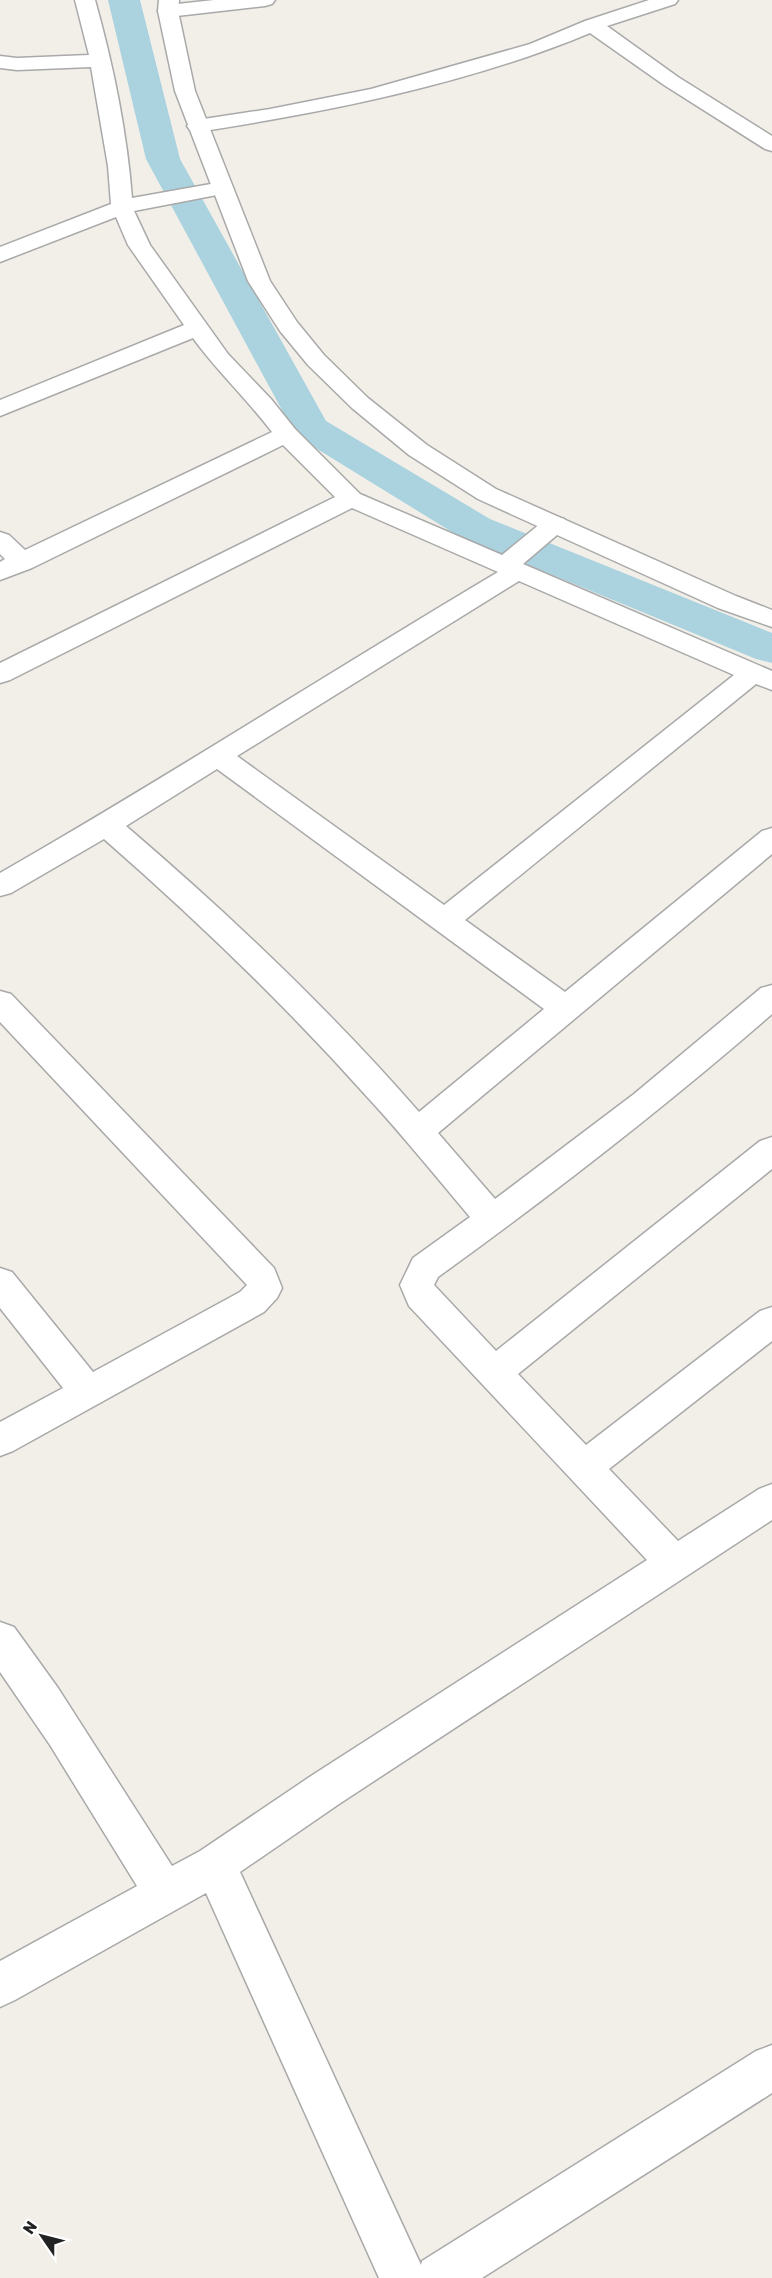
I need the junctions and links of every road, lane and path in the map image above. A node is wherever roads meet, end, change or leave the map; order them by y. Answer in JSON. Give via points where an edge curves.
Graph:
{"nodes":[{"id":1,"x":86,"y":0,"type":"edge"},
{"id":2,"x":265,"y":0,"type":"edge"},
{"id":3,"x":668,"y":0,"type":"edge"},
{"id":4,"x":168,"y":6,"type":"edge"},
{"id":5,"x":592,"y":25,"type":"junction"},
{"id":6,"x":100,"y":61,"type":"junction"},
{"id":7,"x":0,"y":62,"type":"edge"},
{"id":8,"x":197,"y":126,"type":"junction"},
{"id":9,"x":772,"y":145,"type":"edge"},
{"id":10,"x":222,"y":188,"type":"junction"},
{"id":11,"x":133,"y":204,"type":"junction"},
{"id":12,"x":0,"y":255,"type":"edge"},
{"id":13,"x":197,"y":328,"type":"junction"},
{"id":14,"x":0,"y":409,"type":"edge"},
{"id":15,"x":286,"y":434,"type":"junction"},
{"id":16,"x":351,"y":499,"type":"junction"},
{"id":17,"x":548,"y":531,"type":"junction"},
{"id":18,"x":0,"y":540,"type":"edge"},
{"id":19,"x":514,"y":564,"type":"junction"},
{"id":20,"x":11,"y":567,"type":"edge"},
{"id":21,"x":772,"y":619,"type":"edge"},
{"id":22,"x":0,"y":674,"type":"edge"},
{"id":23,"x":762,"y":677,"type":"edge"},
{"id":24,"x":217,"y":755,"type":"junction"},
{"id":25,"x":106,"y":825,"type":"junction"},
{"id":26,"x":772,"y":838,"type":"edge"},
{"id":27,"x":0,"y":886,"type":"edge"},
{"id":28,"x":444,"y":921,"type":"junction"},
{"id":29,"x":772,"y":996,"type":"edge"},
{"id":30,"x":0,"y":1002,"type":"edge"},
{"id":31,"x":566,"y":1009,"type":"junction"},
{"id":32,"x":417,"y":1132,"type":"junction"},
{"id":33,"x":772,"y":1150,"type":"edge"},
{"id":34,"x":493,"y":1220,"type":"junction"},
{"id":35,"x":0,"y":1282,"type":"edge"},
{"id":36,"x":772,"y":1321,"type":"edge"},
{"id":37,"x":494,"y":1373,"type":"junction"},
{"id":38,"x":87,"y":1391,"type":"junction"},
{"id":39,"x":0,"y":1440,"type":"edge"},
{"id":40,"x":583,"y":1468,"type":"junction"},
{"id":41,"x":772,"y":1500,"type":"edge"},
{"id":42,"x":674,"y":1563,"type":"junction"},
{"id":43,"x":0,"y":1640,"type":"edge"},
{"id":44,"x":215,"y":1865,"type":"junction"},
{"id":45,"x":164,"y":1892,"type":"junction"},
{"id":46,"x":0,"y":1985,"type":"edge"},
{"id":47,"x":772,"y":2067,"type":"edge"},
{"id":48,"x":402,"y":2278,"type":"edge"},
{"id":49,"x":439,"y":2278,"type":"edge"}],
"edges":[{"from":1,"to":6,"type":"street"},
{"from":2,"to":4,"type":"street"},
{"from":3,"to":5,"type":"street"},
{"from":4,"to":8,"type":"street","via":[[185,91]]},
{"from":5,"to":8,"type":"street","via":[[537,48],[374,94]]},
{"from":5,"to":9,"type":"street"},
{"from":6,"to":7,"type":"street"},
{"from":6,"to":11,"type":"street","via":[[118,166]]},
{"from":8,"to":10,"type":"street"},
{"from":10,"to":11,"type":"street"},
{"from":10,"to":17,"type":"street","via":[[259,280],[288,327],[316,360],[418,450]]},
{"from":11,"to":12,"type":"street"},
{"from":11,"to":13,"type":"street","via":[[139,245]]},
{"from":13,"to":14,"type":"street"},
{"from":13,"to":15,"type":"street"},
{"from":15,"to":16,"type":"street"},
{"from":15,"to":20,"type":"street"},
{"from":16,"to":19,"type":"street"},
{"from":16,"to":22,"type":"street"},
{"from":17,"to":19,"type":"street"},
{"from":17,"to":21,"type":"street"},
{"from":18,"to":20,"type":"street"},
{"from":19,"to":23,"type":"street"},
{"from":19,"to":24,"type":"street"},
{"from":23,"to":28,"type":"street"},
{"from":24,"to":25,"type":"street"},
{"from":24,"to":28,"type":"street"},
{"from":25,"to":27,"type":"street"},
{"from":25,"to":32,"type":"street","via":[[174,882],[265,970],[366,1073]]},
{"from":26,"to":31,"type":"street"},
{"from":28,"to":31,"type":"street"},
{"from":29,"to":34,"type":"street"},
{"from":30,"to":38,"type":"street","via":[[262,1278],[265,1288],[252,1302]]},
{"from":31,"to":32,"type":"street"},
{"from":32,"to":34,"type":"street"},
{"from":33,"to":37,"type":"street"},
{"from":34,"to":37,"type":"street","via":[[425,1268],[417,1285],[422,1296]]},
{"from":35,"to":38,"type":"street"},
{"from":36,"to":40,"type":"street"},
{"from":37,"to":40,"type":"street"},
{"from":38,"to":39,"type":"street"},
{"from":40,"to":42,"type":"street"},
{"from":41,"to":42,"type":"street"},
{"from":42,"to":44,"type":"street"},
{"from":43,"to":45,"type":"street","via":[[80,1755]]},
{"from":44,"to":45,"type":"street"},
{"from":44,"to":48,"type":"street"},
{"from":45,"to":46,"type":"street"},
{"from":47,"to":49,"type":"street"}]}
